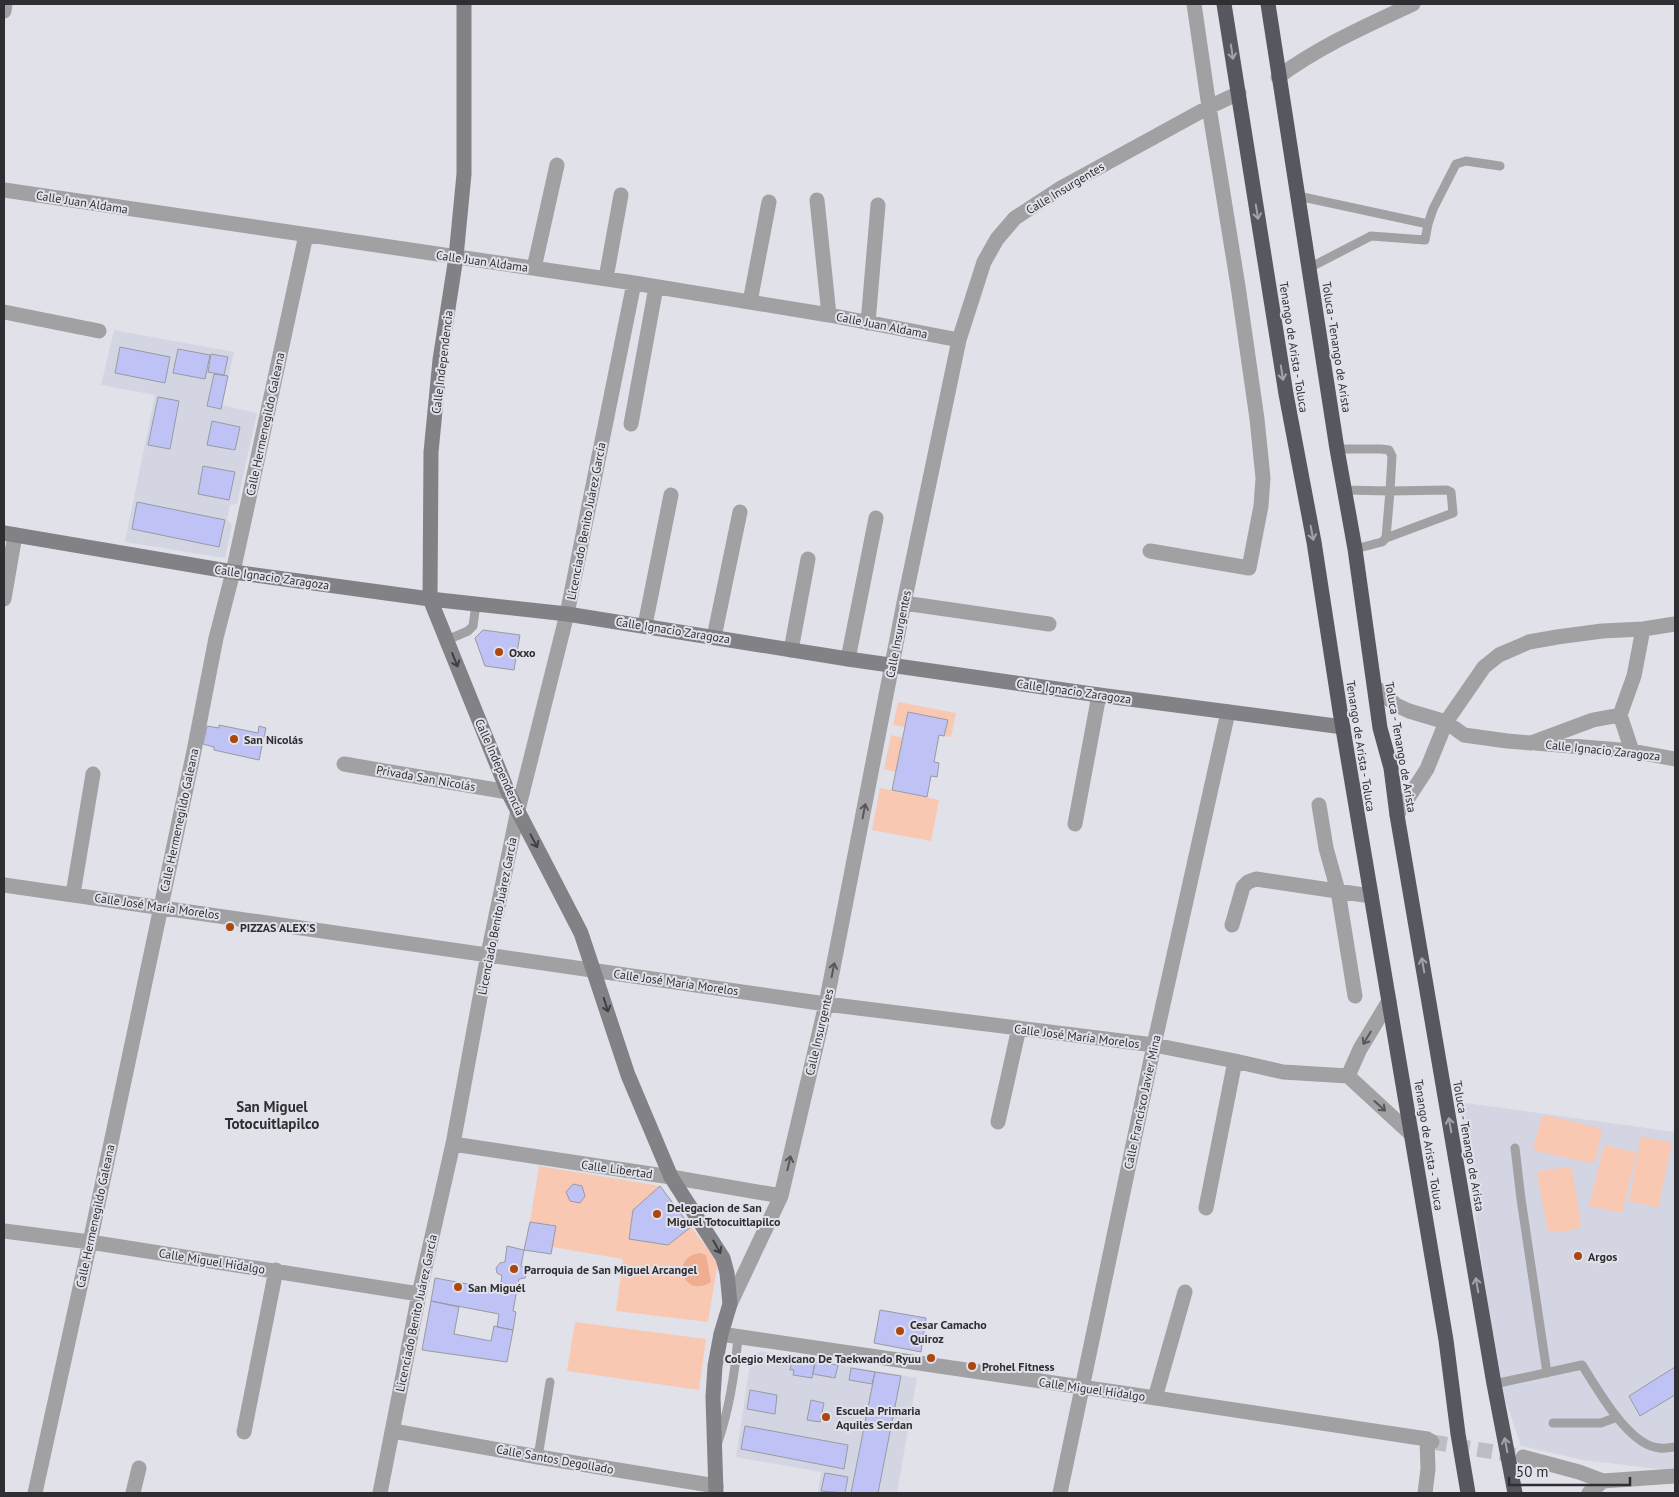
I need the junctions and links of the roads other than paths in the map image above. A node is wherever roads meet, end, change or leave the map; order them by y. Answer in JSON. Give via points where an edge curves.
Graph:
{"nodes":[{"id":1,"x":5,"y":4,"type":"edge"},
{"id":2,"x":464,"y":4,"type":"edge"},
{"id":3,"x":1194,"y":4,"type":"edge"},
{"id":4,"x":1224,"y":4,"type":"edge"},
{"id":5,"x":1268,"y":4,"type":"edge"},
{"id":6,"x":1412,"y":4,"type":"edge"},
{"id":7,"x":4,"y":11,"type":"edge"},
{"id":8,"x":1278,"y":77,"type":"junction"},
{"id":9,"x":1239,"y":93,"type":"junction"},
{"id":10,"x":1209,"y":107,"type":"junction"},
{"id":11,"x":557,"y":165,"type":"dead end"},
{"id":12,"x":1500,"y":166,"type":"dead end"},
{"id":13,"x":4,"y":190,"type":"edge"},
{"id":14,"x":621,"y":196,"type":"dead end"},
{"id":15,"x":1298,"y":196,"type":"junction"},
{"id":16,"x":817,"y":200,"type":"dead end"},
{"id":17,"x":769,"y":202,"type":"dead end"},
{"id":18,"x":878,"y":205,"type":"dead end"},
{"id":19,"x":1428,"y":224,"type":"junction"},
{"id":20,"x":306,"y":235,"type":"junction"},
{"id":21,"x":456,"y":257,"type":"junction"},
{"id":22,"x":534,"y":268,"type":"junction"},
{"id":23,"x":1309,"y":268,"type":"junction"},
{"id":24,"x":606,"y":278,"type":"junction"},
{"id":25,"x":634,"y":283,"type":"junction"},
{"id":26,"x":656,"y":287,"type":"junction"},
{"id":27,"x":750,"y":302,"type":"junction"},
{"id":28,"x":4,"y":312,"type":"edge"},
{"id":29,"x":829,"y":315,"type":"junction"},
{"id":30,"x":868,"y":322,"type":"junction"},
{"id":31,"x":99,"y":330,"type":"dead end"},
{"id":32,"x":959,"y":340,"type":"junction"},
{"id":33,"x":631,"y":424,"type":"dead end"},
{"id":34,"x":1338,"y":449,"type":"junction"},
{"id":35,"x":1344,"y":490,"type":"junction"},
{"id":36,"x":1390,"y":491,"type":"junction"},
{"id":37,"x":671,"y":495,"type":"dead end"},
{"id":38,"x":740,"y":512,"type":"dead end"},
{"id":39,"x":876,"y":518,"type":"dead end"},
{"id":40,"x":9,"y":534,"type":"edge"},
{"id":41,"x":1386,"y":538,"type":"junction"},
{"id":42,"x":1355,"y":549,"type":"junction"},
{"id":43,"x":1150,"y":551,"type":"dead end"},
{"id":44,"x":808,"y":559,"type":"dead end"},
{"id":45,"x":233,"y":572,"type":"junction"},
{"id":46,"x":4,"y":599,"type":"edge"},
{"id":47,"x":430,"y":599,"type":"junction"},
{"id":48,"x":904,"y":603,"type":"junction"},
{"id":49,"x":476,"y":604,"type":"junction"},
{"id":50,"x":567,"y":614,"type":"junction"},
{"id":51,"x":1049,"y":624,"type":"dead end"},
{"id":52,"x":1675,"y":624,"type":"edge"},
{"id":53,"x":644,"y":625,"type":"junction"},
{"id":54,"x":1643,"y":629,"type":"junction"},
{"id":55,"x":714,"y":637,"type":"junction"},
{"id":56,"x":447,"y":640,"type":"junction"},
{"id":57,"x":791,"y":650,"type":"junction"},
{"id":58,"x":848,"y":659,"type":"junction"},
{"id":59,"x":892,"y":666,"type":"junction"},
{"id":60,"x":1375,"y":687,"type":"junction"},
{"id":61,"x":1099,"y":695,"type":"junction"},
{"id":62,"x":1228,"y":712,"type":"junction"},
{"id":63,"x":1620,"y":714,"type":"junction"},
{"id":64,"x":1446,"y":722,"type":"junction"},
{"id":65,"x":1343,"y":726,"type":"junction"},
{"id":66,"x":1531,"y":743,"type":"junction"},
{"id":67,"x":1632,"y":751,"type":"junction"},
{"id":68,"x":1675,"y":759,"type":"edge"},
{"id":69,"x":344,"y":764,"type":"dead end"},
{"id":70,"x":93,"y":774,"type":"dead end"},
{"id":71,"x":508,"y":792,"type":"junction"},
{"id":72,"x":1319,"y":805,"type":"dead end"},
{"id":73,"x":518,"y":810,"type":"junction"},
{"id":74,"x":1397,"y":815,"type":"junction"},
{"id":75,"x":1075,"y":824,"type":"dead end"},
{"id":76,"x":4,"y":885,"type":"edge"},
{"id":77,"x":1338,"y":892,"type":"junction"},
{"id":78,"x":73,"y":894,"type":"junction"},
{"id":79,"x":1371,"y":896,"type":"junction"},
{"id":80,"x":160,"y":906,"type":"junction"},
{"id":81,"x":1232,"y":925,"type":"dead end"},
{"id":82,"x":488,"y":954,"type":"junction"},
{"id":83,"x":594,"y":970,"type":"junction"},
{"id":84,"x":1355,"y":996,"type":"dead end"},
{"id":85,"x":1390,"y":1001,"type":"junction"},
{"id":86,"x":826,"y":1004,"type":"junction"},
{"id":87,"x":1019,"y":1028,"type":"junction"},
{"id":88,"x":1154,"y":1045,"type":"junction"},
{"id":89,"x":1235,"y":1061,"type":"junction"},
{"id":90,"x":1348,"y":1076,"type":"junction"},
{"id":91,"x":998,"y":1122,"type":"dead end"},
{"id":92,"x":1412,"y":1135,"type":"junction"},
{"id":93,"x":453,"y":1144,"type":"junction"},
{"id":94,"x":1515,"y":1148,"type":"dead end"},
{"id":95,"x":671,"y":1176,"type":"junction"},
{"id":96,"x":781,"y":1196,"type":"junction"},
{"id":97,"x":1206,"y":1208,"type":"dead end"},
{"id":98,"x":4,"y":1231,"type":"edge"},
{"id":99,"x":90,"y":1242,"type":"junction"},
{"id":100,"x":276,"y":1270,"type":"junction"},
{"id":101,"x":1185,"y":1292,"type":"dead end"},
{"id":102,"x":419,"y":1294,"type":"junction"},
{"id":103,"x":730,"y":1304,"type":"junction"},
{"id":104,"x":721,"y":1334,"type":"junction"},
{"id":105,"x":738,"y":1337,"type":"junction"},
{"id":106,"x":1547,"y":1373,"type":"junction"},
{"id":107,"x":550,"y":1382,"type":"dead end"},
{"id":108,"x":1494,"y":1384,"type":"junction"},
{"id":109,"x":1083,"y":1389,"type":"junction"},
{"id":110,"x":1155,"y":1398,"type":"junction"},
{"id":111,"x":1617,"y":1417,"type":"junction"},
{"id":112,"x":1553,"y":1423,"type":"dead end"},
{"id":113,"x":393,"y":1431,"type":"junction"},
{"id":114,"x":244,"y":1432,"type":"dead end"},
{"id":115,"x":1675,"y":1446,"type":"edge"},
{"id":116,"x":716,"y":1449,"type":"junction"},
{"id":117,"x":538,"y":1457,"type":"junction"},
{"id":118,"x":1523,"y":1457,"type":"tunnel mouth"},
{"id":119,"x":139,"y":1468,"type":"dead end"},
{"id":120,"x":1675,"y":1476,"type":"edge"},
{"id":121,"x":1603,"y":1481,"type":"junction"},
{"id":122,"x":716,"y":1490,"type":"edge"},
{"id":123,"x":1428,"y":1490,"type":"edge"},
{"id":124,"x":35,"y":1493,"type":"edge"},
{"id":125,"x":133,"y":1493,"type":"edge"},
{"id":126,"x":380,"y":1493,"type":"edge"},
{"id":127,"x":1060,"y":1493,"type":"edge"},
{"id":128,"x":1468,"y":1493,"type":"edge"},
{"id":129,"x":1515,"y":1493,"type":"edge"},
{"id":130,"x":1588,"y":1493,"type":"edge"}],
"edges":[{"from":1,"to":7,"type":"street"},
{"from":2,"to":21,"type":"street","name":"Calle Independencia","via":[[464,174]]},
{"from":3,"to":10,"type":"street"},
{"from":4,"to":9,"type":"highway","name":"Tenango de Arista - Toluca","one_way":true},
{"from":5,"to":8,"type":"highway","name":"Toluca - Tenango de Arista"},
{"from":6,"to":8,"type":"street","via":[[1338,39]]},
{"from":8,"to":15,"type":"highway","name":"Toluca - Tenango de Arista"},
{"from":9,"to":10,"type":"street","name":"Calle Insurgentes"},
{"from":9,"to":65,"type":"highway","name":"Tenango de Arista - Toluca","one_way":true},
{"from":10,"to":32,"type":"street","name":"Calle Insurgentes","via":[[1061,188],[1015,218],[997,239],[984,262]]},
{"from":10,"to":43,"type":"street","via":[[1257,418],[1263,478],[1260,506],[1248,568]]},
{"from":11,"to":22,"type":"street"},
{"from":12,"to":19,"type":"lane","via":[[1466,160],[1456,164]]},
{"from":13,"to":20,"type":"street","name":"Calle Juan Aldama"},
{"from":14,"to":24,"type":"street"},
{"from":15,"to":19,"type":"lane"},
{"from":15,"to":23,"type":"highway","name":"Toluca - Tenango de Arista"},
{"from":16,"to":29,"type":"street"},
{"from":17,"to":27,"type":"street"},
{"from":18,"to":30,"type":"street"},
{"from":19,"to":23,"type":"lane","via":[[1425,240],[1371,236]]},
{"from":20,"to":21,"type":"street","name":"Calle Juan Aldama"},
{"from":20,"to":45,"type":"street","name":"Calle Hermenegildo Galeana"},
{"from":21,"to":22,"type":"street","name":"Calle Juan Aldama"},
{"from":21,"to":47,"type":"street","name":"Calle Independencia","via":[[440,360],[431,452]]},
{"from":22,"to":24,"type":"street","name":"Calle Juan Aldama"},
{"from":23,"to":34,"type":"highway","name":"Toluca - Tenango de Arista"},
{"from":24,"to":25,"type":"street","name":"Calle Juan Aldama"},
{"from":25,"to":26,"type":"street","name":"Calle Juan Aldama"},
{"from":25,"to":50,"type":"street","name":"Licenciado Benito Juárez García"},
{"from":26,"to":27,"type":"street","name":"Calle Juan Aldama"},
{"from":26,"to":33,"type":"street"},
{"from":27,"to":29,"type":"street","name":"Calle Juan Aldama"},
{"from":28,"to":31,"type":"street"},
{"from":29,"to":30,"type":"street","name":"Calle Juan Aldama"},
{"from":30,"to":32,"type":"street","name":"Calle Juan Aldama"},
{"from":32,"to":48,"type":"street","name":"Calle Insurgentes"},
{"from":34,"to":35,"type":"highway","name":"Toluca - Tenango de Arista"},
{"from":34,"to":36,"type":"lane","via":[[1389,450],[1392,456]]},
{"from":35,"to":36,"type":"lane"},
{"from":35,"to":42,"type":"highway","name":"Toluca - Tenango de Arista"},
{"from":36,"to":41,"type":"lane"},
{"from":36,"to":41,"type":"lane","via":[[1450,490],[1453,513]]},
{"from":37,"to":53,"type":"street"},
{"from":38,"to":55,"type":"street"},
{"from":39,"to":58,"type":"street"},
{"from":40,"to":45,"type":"street","name":"Calle Ignacio Zaragoza"},
{"from":40,"to":46,"type":"street"},
{"from":41,"to":42,"type":"lane"},
{"from":42,"to":60,"type":"highway","name":"Toluca - Tenango de Arista"},
{"from":44,"to":57,"type":"street"},
{"from":45,"to":47,"type":"street","name":"Calle Ignacio Zaragoza"},
{"from":45,"to":80,"type":"street","name":"Calle Hermenegildo Galeana","via":[[216,638]]},
{"from":47,"to":49,"type":"street","name":"Calle Ignacio Zaragoza"},
{"from":47,"to":56,"type":"street","name":"Calle Independencia"},
{"from":48,"to":51,"type":"street"},
{"from":48,"to":59,"type":"street","name":"Calle Insurgentes"},
{"from":49,"to":50,"type":"street","name":"Calle Ignacio Zaragoza"},
{"from":49,"to":56,"type":"lane","via":[[473,626]]},
{"from":50,"to":53,"type":"street","name":"Calle Ignacio Zaragoza"},
{"from":50,"to":73,"type":"street","name":"Licenciado Benito Juárez García"},
{"from":52,"to":54,"type":"street"},
{"from":53,"to":55,"type":"street","name":"Calle Ignacio Zaragoza"},
{"from":54,"to":63,"type":"street","via":[[1634,676]]},
{"from":54,"to":64,"type":"street","via":[[1557,637],[1530,642],[1499,655],[1484,668]]},
{"from":55,"to":57,"type":"street","name":"Calle Ignacio Zaragoza"},
{"from":56,"to":71,"type":"street","name":"Calle Independencia","one_way":true},
{"from":57,"to":58,"type":"street","name":"Calle Ignacio Zaragoza"},
{"from":58,"to":59,"type":"street","name":"Calle Ignacio Zaragoza"},
{"from":59,"to":61,"type":"street","name":"Calle Ignacio Zaragoza"},
{"from":86,"to":59,"type":"street","name":"Calle Insurgentes","one_way":true},
{"from":60,"to":64,"type":"street","name":"Calle Ignacio Zaragoza","via":[[1408,711]]},
{"from":60,"to":74,"type":"highway","name":"Toluca - Tenango de Arista"},
{"from":61,"to":62,"type":"street","name":"Calle Ignacio Zaragoza"},
{"from":61,"to":75,"type":"street"},
{"from":62,"to":65,"type":"street","name":"Calle Ignacio Zaragoza"},
{"from":62,"to":88,"type":"street","name":"Calle Francisco Javier Mina"},
{"from":63,"to":66,"type":"street","name":"Calle Ignacio Zaragoza","via":[[1592,720]]},
{"from":63,"to":67,"type":"street"},
{"from":64,"to":66,"type":"street","name":"Calle Ignacio Zaragoza","via":[[1464,735]]},
{"from":64,"to":74,"type":"street","via":[[1427,769]]},
{"from":65,"to":79,"type":"highway","name":"Tenango de Arista - Toluca"},
{"from":66,"to":67,"type":"street","name":"Calle Ignacio Zaragoza"},
{"from":67,"to":68,"type":"street","name":"Calle Ignacio Zaragoza"},
{"from":69,"to":71,"type":"street","name":"Privada San Nicolás"},
{"from":70,"to":78,"type":"street"},
{"from":71,"to":73,"type":"street","name":"Calle Independencia"},
{"from":72,"to":77,"type":"street"},
{"from":73,"to":82,"type":"street","name":"Licenciado Benito Juárez García"},
{"from":73,"to":83,"type":"street","name":"Calle Independencia","one_way":true,"via":[[581,933]]},
{"from":108,"to":74,"type":"highway","name":"Toluca - Tenango de Arista","one_way":true},
{"from":76,"to":78,"type":"street","name":"Calle José María Morelos"},
{"from":77,"to":79,"type":"street"},
{"from":77,"to":81,"type":"street","via":[[1256,879],[1243,887]]},
{"from":77,"to":84,"type":"street"},
{"from":78,"to":80,"type":"street","name":"Calle José María Morelos"},
{"from":79,"to":85,"type":"highway","name":"Tenango de Arista - Toluca"},
{"from":80,"to":82,"type":"street","name":"Calle José María Morelos"},
{"from":80,"to":99,"type":"street","name":"Calle Hermenegildo Galeana"},
{"from":82,"to":83,"type":"street","name":"Calle José María Morelos"},
{"from":82,"to":93,"type":"street","name":"Licenciado Benito Juárez García"},
{"from":83,"to":86,"type":"street","name":"Calle José María Morelos"},
{"from":83,"to":95,"type":"street","name":"Calle Independencia","one_way":true,"via":[[628,1075]]},
{"from":85,"to":90,"type":"street","one_way":true},
{"from":85,"to":92,"type":"highway","name":"Tenango de Arista - Toluca"},
{"from":86,"to":87,"type":"street","name":"Calle José María Morelos"},
{"from":96,"to":86,"type":"street","name":"Calle Insurgentes","one_way":true},
{"from":87,"to":88,"type":"street","name":"Calle José María Morelos"},
{"from":87,"to":91,"type":"street"},
{"from":88,"to":89,"type":"street","name":"Calle José María Morelos"},
{"from":88,"to":109,"type":"street","name":"Calle Francisco Javier Mina"},
{"from":89,"to":90,"type":"street","name":"Calle José María Morelos","via":[[1283,1072]]},
{"from":89,"to":97,"type":"street"},
{"from":90,"to":92,"type":"street","one_way":true},
{"from":92,"to":128,"type":"highway","name":"Tenango de Arista - Toluca"},
{"from":93,"to":95,"type":"street","name":"Calle Libertad"},
{"from":93,"to":102,"type":"street","name":"Licenciado Benito Juárez García"},
{"from":94,"to":106,"type":"lane"},
{"from":95,"to":96,"type":"street","name":"Calle Libertad"},
{"from":95,"to":103,"type":"street","name":"Calle Independencia","one_way":true,"via":[[723,1258]]},
{"from":96,"to":103,"type":"street","name":"Calle Insurgentes"},
{"from":98,"to":99,"type":"street","name":"Calle Miguel Hidalgo"},
{"from":99,"to":100,"type":"street","name":"Calle Miguel Hidalgo"},
{"from":99,"to":124,"type":"street","name":"Calle Hermenegildo Galeana"},
{"from":100,"to":102,"type":"street","name":"Calle Miguel Hidalgo"},
{"from":100,"to":114,"type":"street"},
{"from":101,"to":110,"type":"street"},
{"from":102,"to":113,"type":"street","name":"Licenciado Benito Juárez García"},
{"from":103,"to":104,"type":"street","name":"Calle Independencia"},
{"from":104,"to":105,"type":"street","name":"Calle Miguel Hidalgo"},
{"from":104,"to":116,"type":"street","name":"Calle Independencia","via":[[714,1397]]},
{"from":105,"to":109,"type":"street","name":"Calle Miguel Hidalgo"},
{"from":105,"to":116,"type":"lane","via":[[727,1417]]},
{"from":106,"to":108,"type":"lane"},
{"from":106,"to":111,"type":"lane","via":[[1582,1365]]},
{"from":107,"to":117,"type":"lane"},
{"from":129,"to":108,"type":"highway","name":"Toluca - Tenango de Arista","one_way":true},
{"from":109,"to":110,"type":"street","name":"Calle Miguel Hidalgo"},
{"from":109,"to":127,"type":"street","name":"Calle Francisco Javier Mina"},
{"from":110,"to":123,"type":"street","name":"Calle Miguel Hidalgo","via":[[1430,1441]]},
{"from":111,"to":112,"type":"lane","via":[[1601,1423]]},
{"from":111,"to":115,"type":"lane","via":[[1629,1432],[1645,1443],[1658,1448]]},
{"from":113,"to":117,"type":"street","name":"Calle Santos Degollado"},
{"from":113,"to":126,"type":"street","name":"Licenciado Benito Juárez García"},
{"from":116,"to":122,"type":"street","name":"Calle Independencia"},
{"from":117,"to":122,"type":"street","name":"Calle Santos Degollado"},
{"from":118,"to":121,"type":"street"},
{"from":119,"to":125,"type":"street"},
{"from":120,"to":121,"type":"street"},
{"from":121,"to":130,"type":"street"}]}
